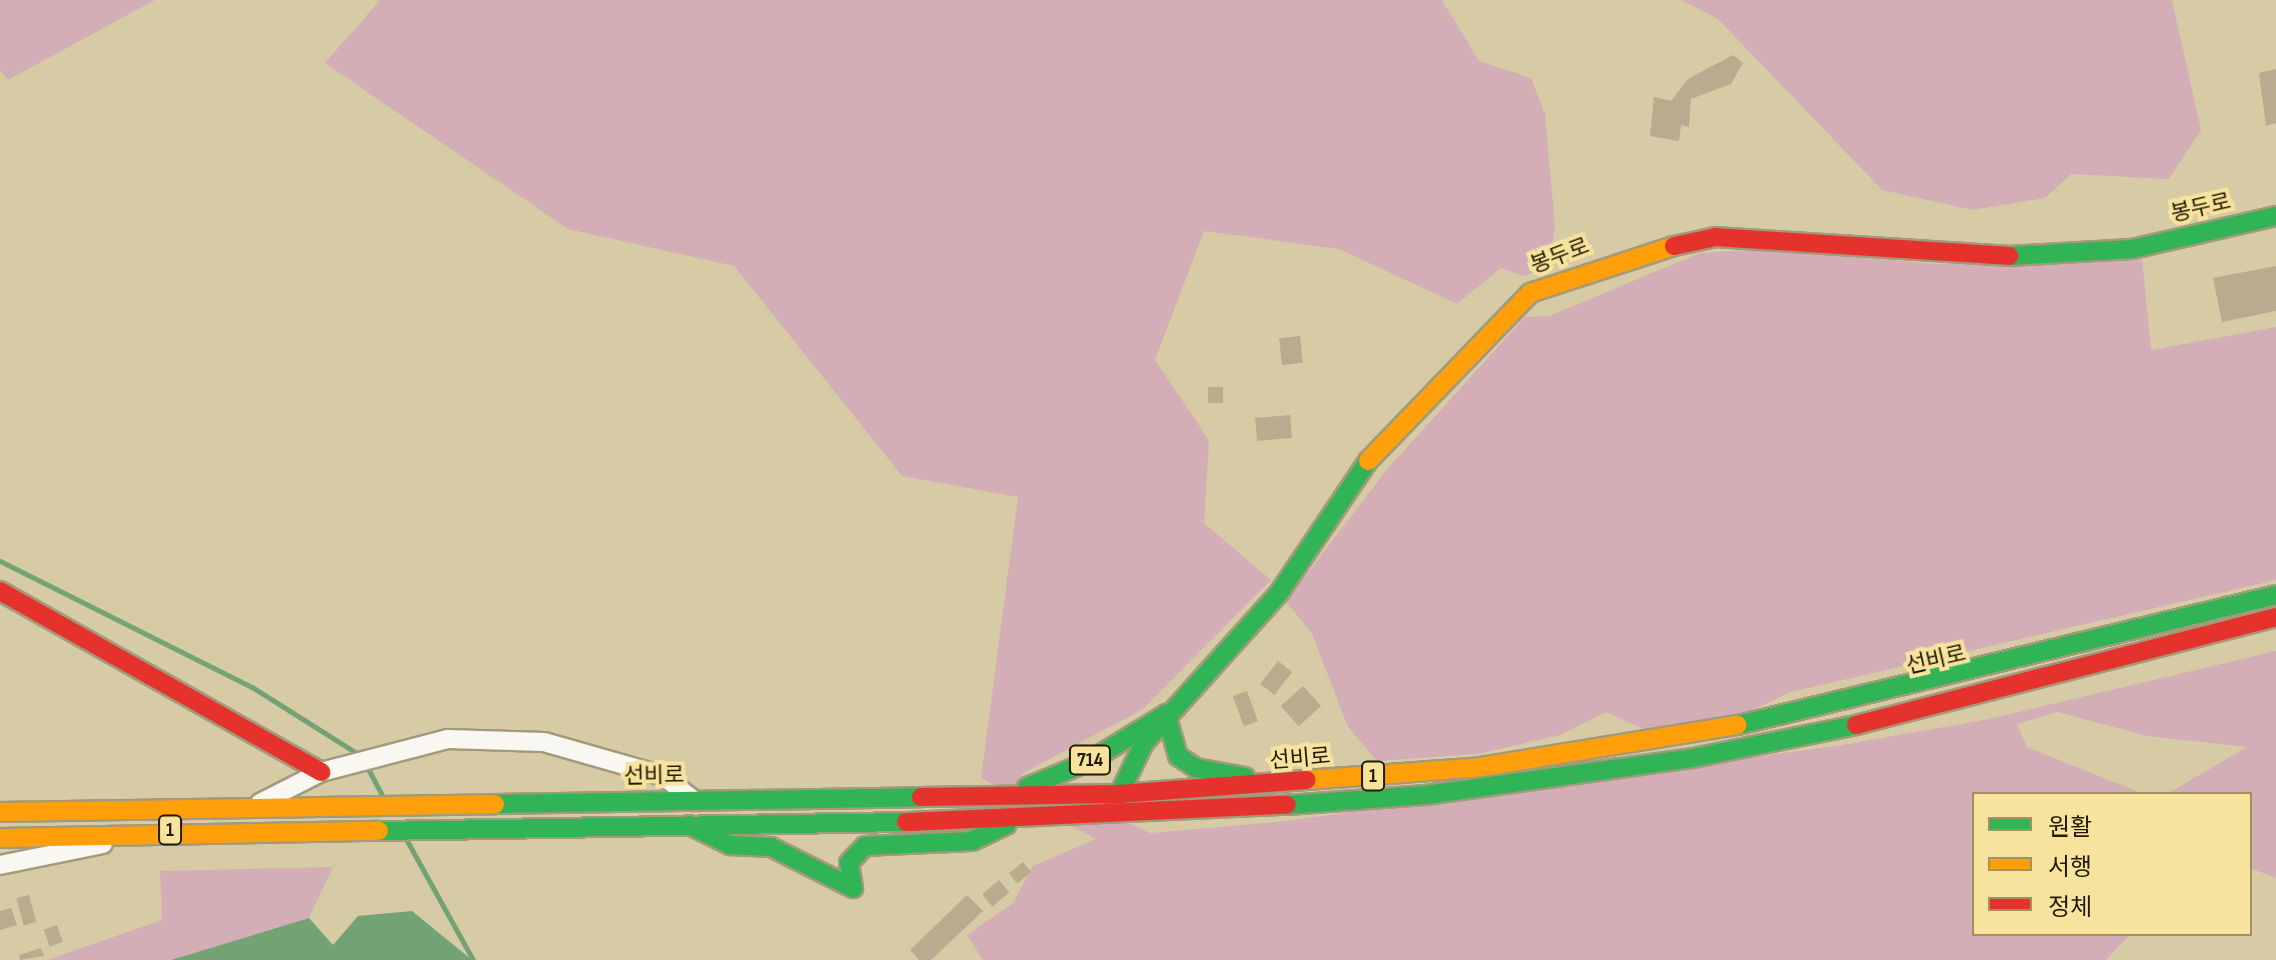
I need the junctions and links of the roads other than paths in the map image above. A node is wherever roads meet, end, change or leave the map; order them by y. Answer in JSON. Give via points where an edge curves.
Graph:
{"nodes":[{"id":1,"x":2276,"y":216,"type":"edge"},
{"id":2,"x":0,"y":591,"type":"edge"},
{"id":3,"x":2276,"y":595,"type":"edge"},
{"id":4,"x":2276,"y":617,"type":"edge"},
{"id":5,"x":1166,"y":714,"type":"junction"},
{"id":6,"x":321,"y":772,"type":"junction"},
{"id":7,"x":1298,"y":783,"type":"junction"},
{"id":8,"x":1008,"y":793,"type":"junction"},
{"id":9,"x":1119,"y":794,"type":"junction"},
{"id":10,"x":692,"y":799,"type":"junction"},
{"id":11,"x":256,"y":805,"type":"junction"},
{"id":12,"x":0,"y":812,"type":"edge"},
{"id":13,"x":1107,"y":818,"type":"junction"},
{"id":14,"x":1017,"y":820,"type":"junction"},
{"id":15,"x":681,"y":821,"type":"junction"},
{"id":16,"x":143,"y":830,"type":"junction"},
{"id":17,"x":0,"y":838,"type":"edge"},
{"id":18,"x":0,"y":865,"type":"edge"}],
"edges":[{"from":1,"to":5,"type":"main road","name":"봉두로","via":[[2132,249],[2002,256],[1777,235],[1716,237],[1628,256],[1530,293],[1374,452],[1279,593]]},
{"from":2,"to":6,"type":"main road"},
{"from":3,"to":7,"type":"main road","name":"선비로","number":"1","via":[[1787,717],[1481,767]]},
{"from":4,"to":13,"type":"main road","name":"선비로","number":"1","via":[[1873,721],[1693,758],[1426,795]]},
{"from":5,"to":7,"type":"main road","via":[[1169,743],[1196,768]]},
{"from":5,"to":8,"type":"main road","number":"714","via":[[1088,762]]},
{"from":5,"to":9,"type":"main road","name":"봉두로"},
{"from":6,"to":10,"type":"street","via":[[448,739],[544,742],[663,776]]},
{"from":6,"to":11,"type":"street"},
{"from":7,"to":9,"type":"main road","name":"선비로","number":"1"},
{"from":8,"to":9,"type":"main road","name":"선비로","number":"1"},
{"from":8,"to":10,"type":"main road","name":"선비로","number":"1"},
{"from":9,"to":13,"type":"main road","name":"봉두로"},
{"from":10,"to":11,"type":"main road","name":"선비로","number":"1"},
{"from":11,"to":12,"type":"main road","number":"1"},
{"from":13,"to":14,"type":"main road","name":"선비로","number":"1"},
{"from":14,"to":15,"type":"main road","name":"선비로","number":"1"},
{"from":14,"to":15,"type":"main road","via":[[972,841],[865,846],[849,863],[853,888],[771,847],[730,845]]},
{"from":15,"to":16,"type":"main road","name":"선비로","number":"1"},
{"from":16,"to":17,"type":"main road","number":"1"},
{"from":16,"to":18,"type":"street","via":[[89,849]]}]}
